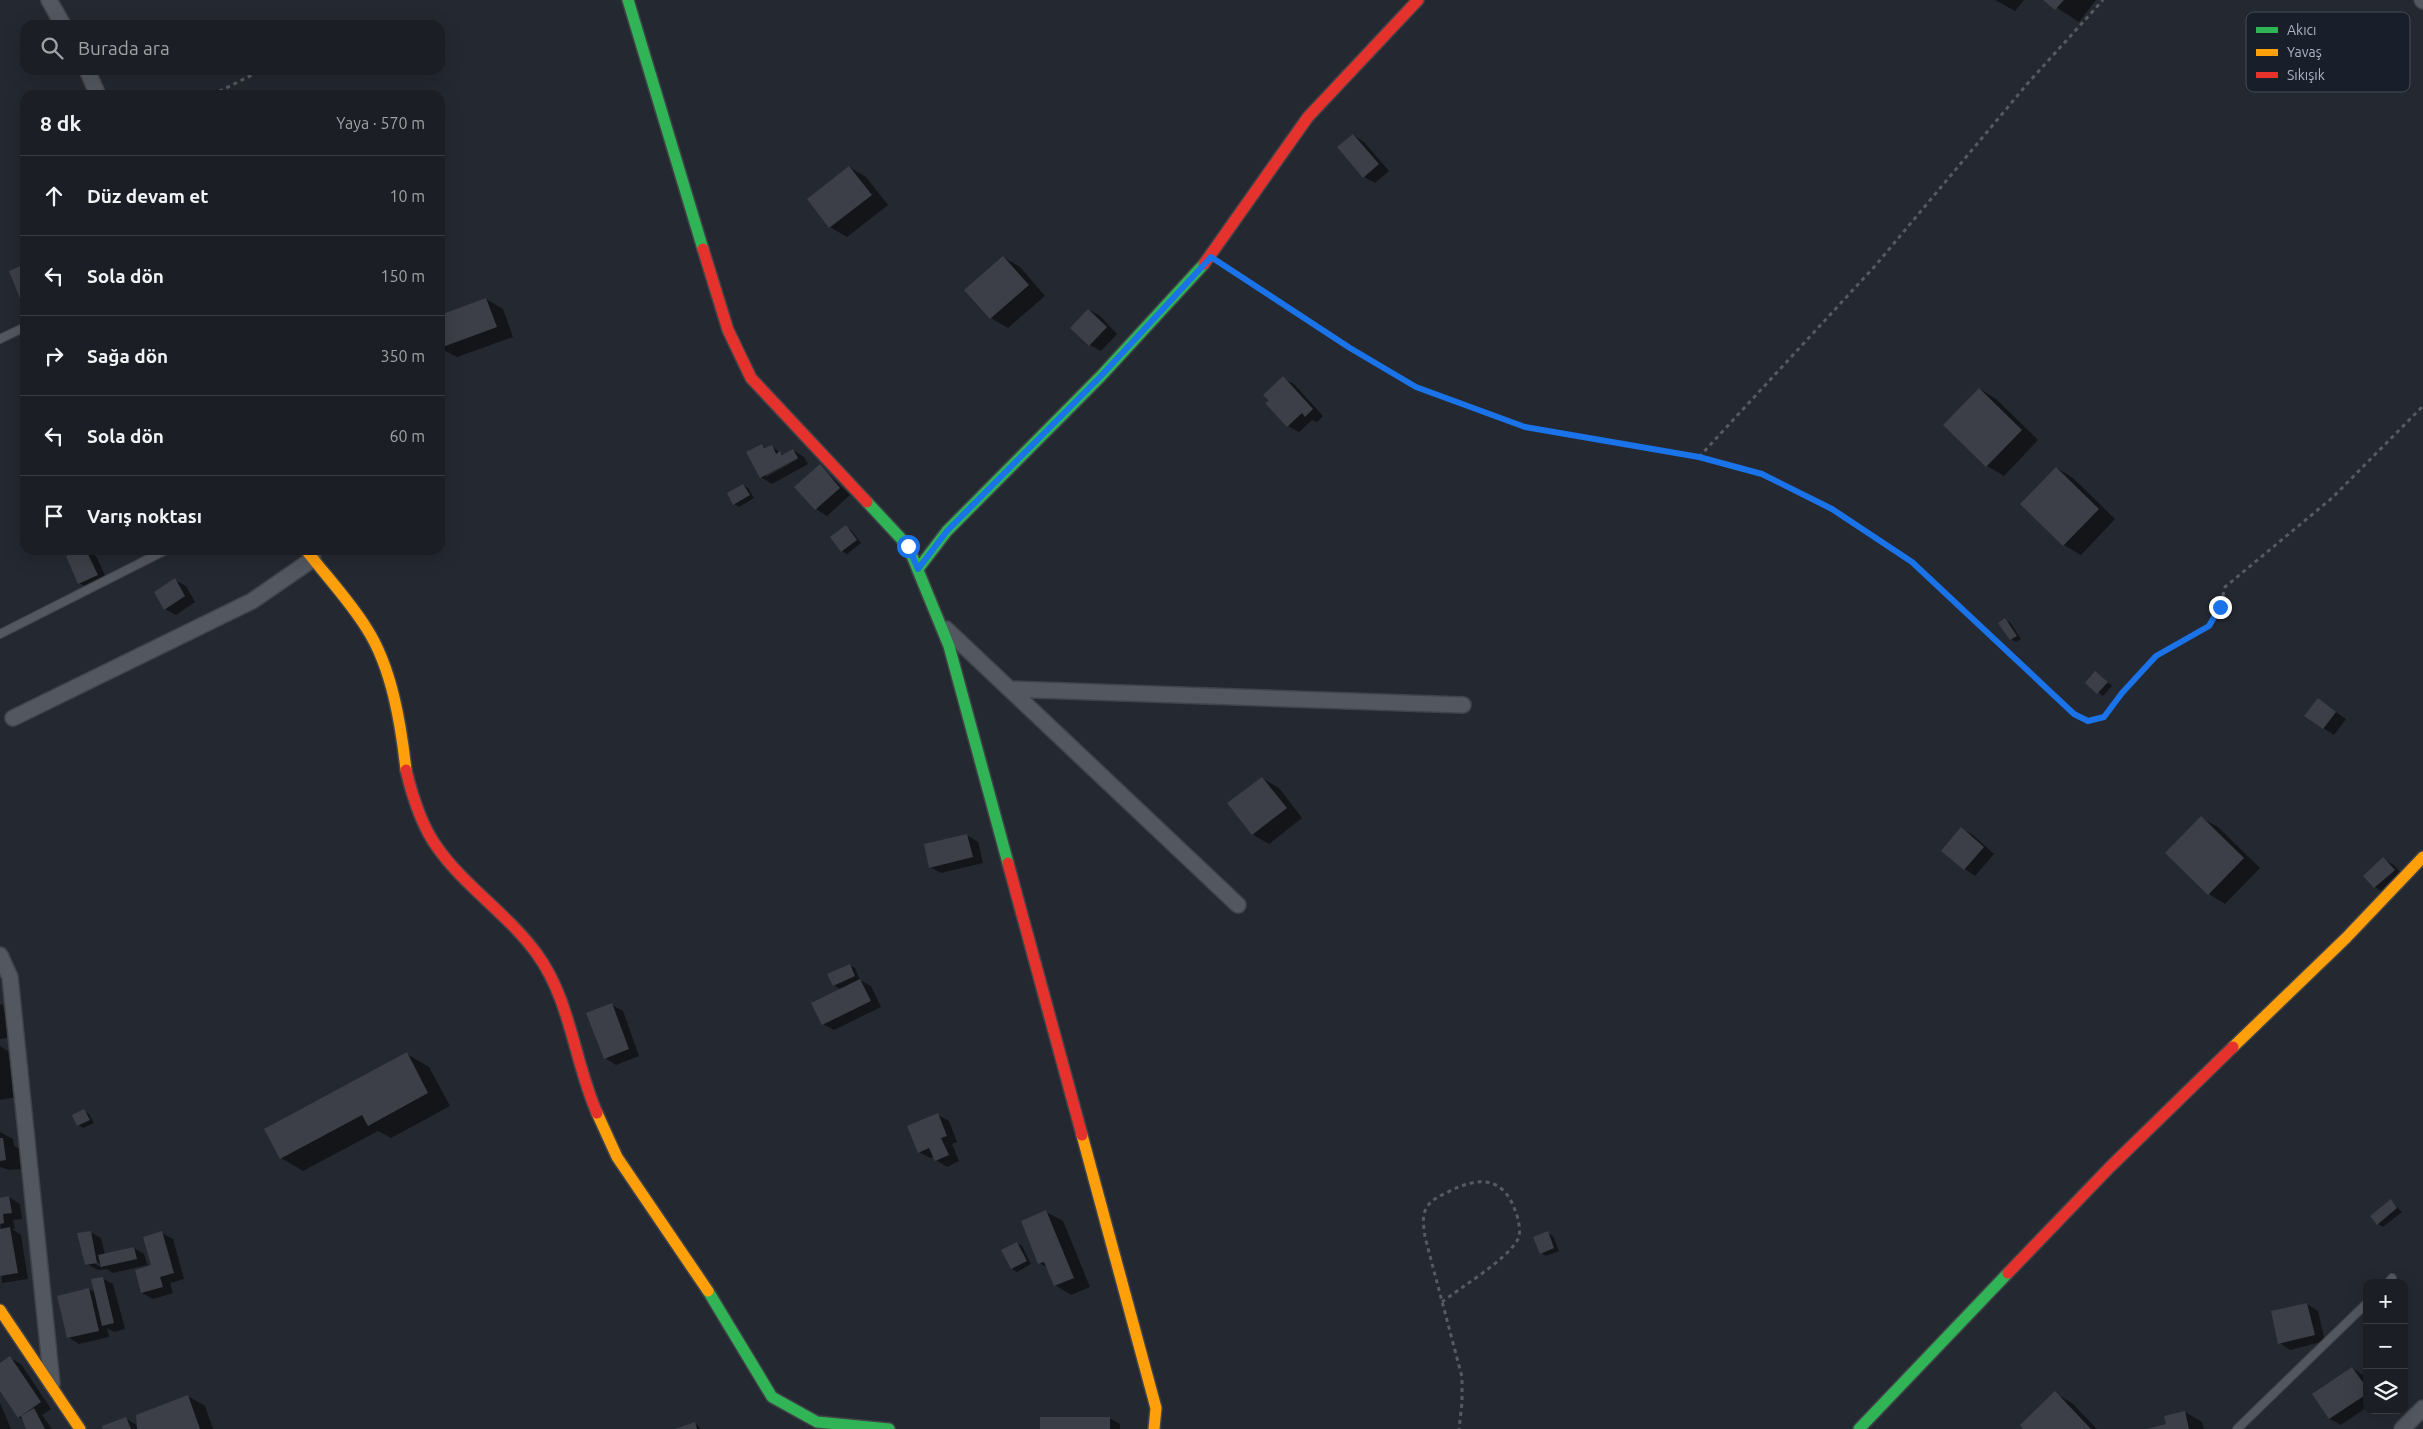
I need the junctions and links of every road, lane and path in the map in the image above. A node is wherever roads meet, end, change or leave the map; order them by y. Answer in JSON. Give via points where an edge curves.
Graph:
{"nodes":[{"id":1,"x":49,"y":0,"type":"edge"},
{"id":2,"x":628,"y":0,"type":"edge"},
{"id":3,"x":1418,"y":0,"type":"edge"},
{"id":4,"x":2103,"y":0,"type":"edge"},
{"id":5,"x":60,"y":20,"type":"edge"},
{"id":6,"x":89,"y":75,"type":"edge"},
{"id":7,"x":252,"y":75,"type":"edge"},
{"id":8,"x":96,"y":90,"type":"edge"},
{"id":9,"x":222,"y":90,"type":"edge"},
{"id":10,"x":1211,"y":257,"type":"junction"},
{"id":11,"x":20,"y":329,"type":"edge"},
{"id":12,"x":0,"y":339,"type":"edge"},
{"id":13,"x":2423,"y":406,"type":"edge"},
{"id":14,"x":1699,"y":457,"type":"junction"},
{"id":15,"x":156,"y":555,"type":"edge"},
{"id":16,"x":309,"y":555,"type":"edge"},
{"id":17,"x":311,"y":555,"type":"edge"},
{"id":18,"x":918,"y":569,"type":"junction"},
{"id":19,"x":939,"y":623,"type":"junction"},
{"id":20,"x":0,"y":634,"type":"edge"},
{"id":21,"x":1010,"y":689,"type":"junction"},
{"id":22,"x":1463,"y":705,"type":"dead end"},
{"id":23,"x":13,"y":718,"type":"dead end"},
{"id":24,"x":2423,"y":857,"type":"edge"},
{"id":25,"x":1238,"y":905,"type":"dead end"},
{"id":26,"x":0,"y":955,"type":"edge"},
{"id":27,"x":1442,"y":1302,"type":"junction"},
{"id":28,"x":2363,"y":1307,"type":"edge"},
{"id":29,"x":0,"y":1310,"type":"edge"},
{"id":30,"x":53,"y":1387,"type":"junction"},
{"id":31,"x":2423,"y":1408,"type":"edge"},
{"id":32,"x":80,"y":1429,"type":"edge"},
{"id":33,"x":889,"y":1429,"type":"edge"},
{"id":34,"x":1154,"y":1429,"type":"edge"},
{"id":35,"x":1459,"y":1429,"type":"edge"},
{"id":36,"x":1859,"y":1429,"type":"edge"},
{"id":37,"x":2237,"y":1429,"type":"edge"},
{"id":38,"x":2402,"y":1429,"type":"edge"}],
"edges":[{"from":1,"to":5,"type":"street"},
{"from":2,"to":18,"type":"street","via":[[717,300],[751,378],[908,546]]},
{"from":3,"to":10,"type":"street","via":[[1308,117]]},
{"from":4,"to":14,"type":"path","via":[[2028,83],[1875,266]]},
{"from":6,"to":8,"type":"street"},
{"from":7,"to":9,"type":"path"},
{"from":10,"to":14,"type":"path","via":[[1416,387],[1525,427]]},
{"from":10,"to":18,"type":"street","via":[[1101,376],[947,531]]},
{"from":11,"to":12,"type":"lane"},
{"from":13,"to":14,"type":"path","via":[[2332,498],[2225,587],[2220,607],[2209,626],[2156,656],[2104,717],[2088,721],[2074,714],[1912,562],[1832,509],[1762,474]]},
{"from":15,"to":20,"type":"lane"},
{"from":16,"to":23,"type":"street","via":[[252,600]]},
{"from":17,"to":33,"type":"street","via":[[368,630],[388,676],[401,724],[406,771],[436,846],[504,915],[538,955],[561,997],[592,1101],[618,1157],[718,1306],[772,1398],[817,1422]]},
{"from":18,"to":19,"type":"street"},
{"from":19,"to":21,"type":"street"},
{"from":19,"to":34,"type":"street","via":[[949,646],[1156,1408]]},
{"from":21,"to":22,"type":"street"},
{"from":21,"to":25,"type":"street"},
{"from":24,"to":36,"type":"street","via":[[2346,938],[2110,1167]]},
{"from":26,"to":30,"type":"street","via":[[10,977]]},
{"from":27,"to":27,"type":"path","via":[[1424,1237],[1426,1208],[1435,1198],[1462,1185],[1482,1180],[1496,1185],[1510,1197],[1518,1216],[1519,1238],[1508,1252]]},
{"from":27,"to":35,"type":"path","via":[[1462,1377]]},
{"from":28,"to":37,"type":"lane"},
{"from":29,"to":30,"type":"street"},
{"from":30,"to":32,"type":"street"},
{"from":31,"to":38,"type":"street"}]}
